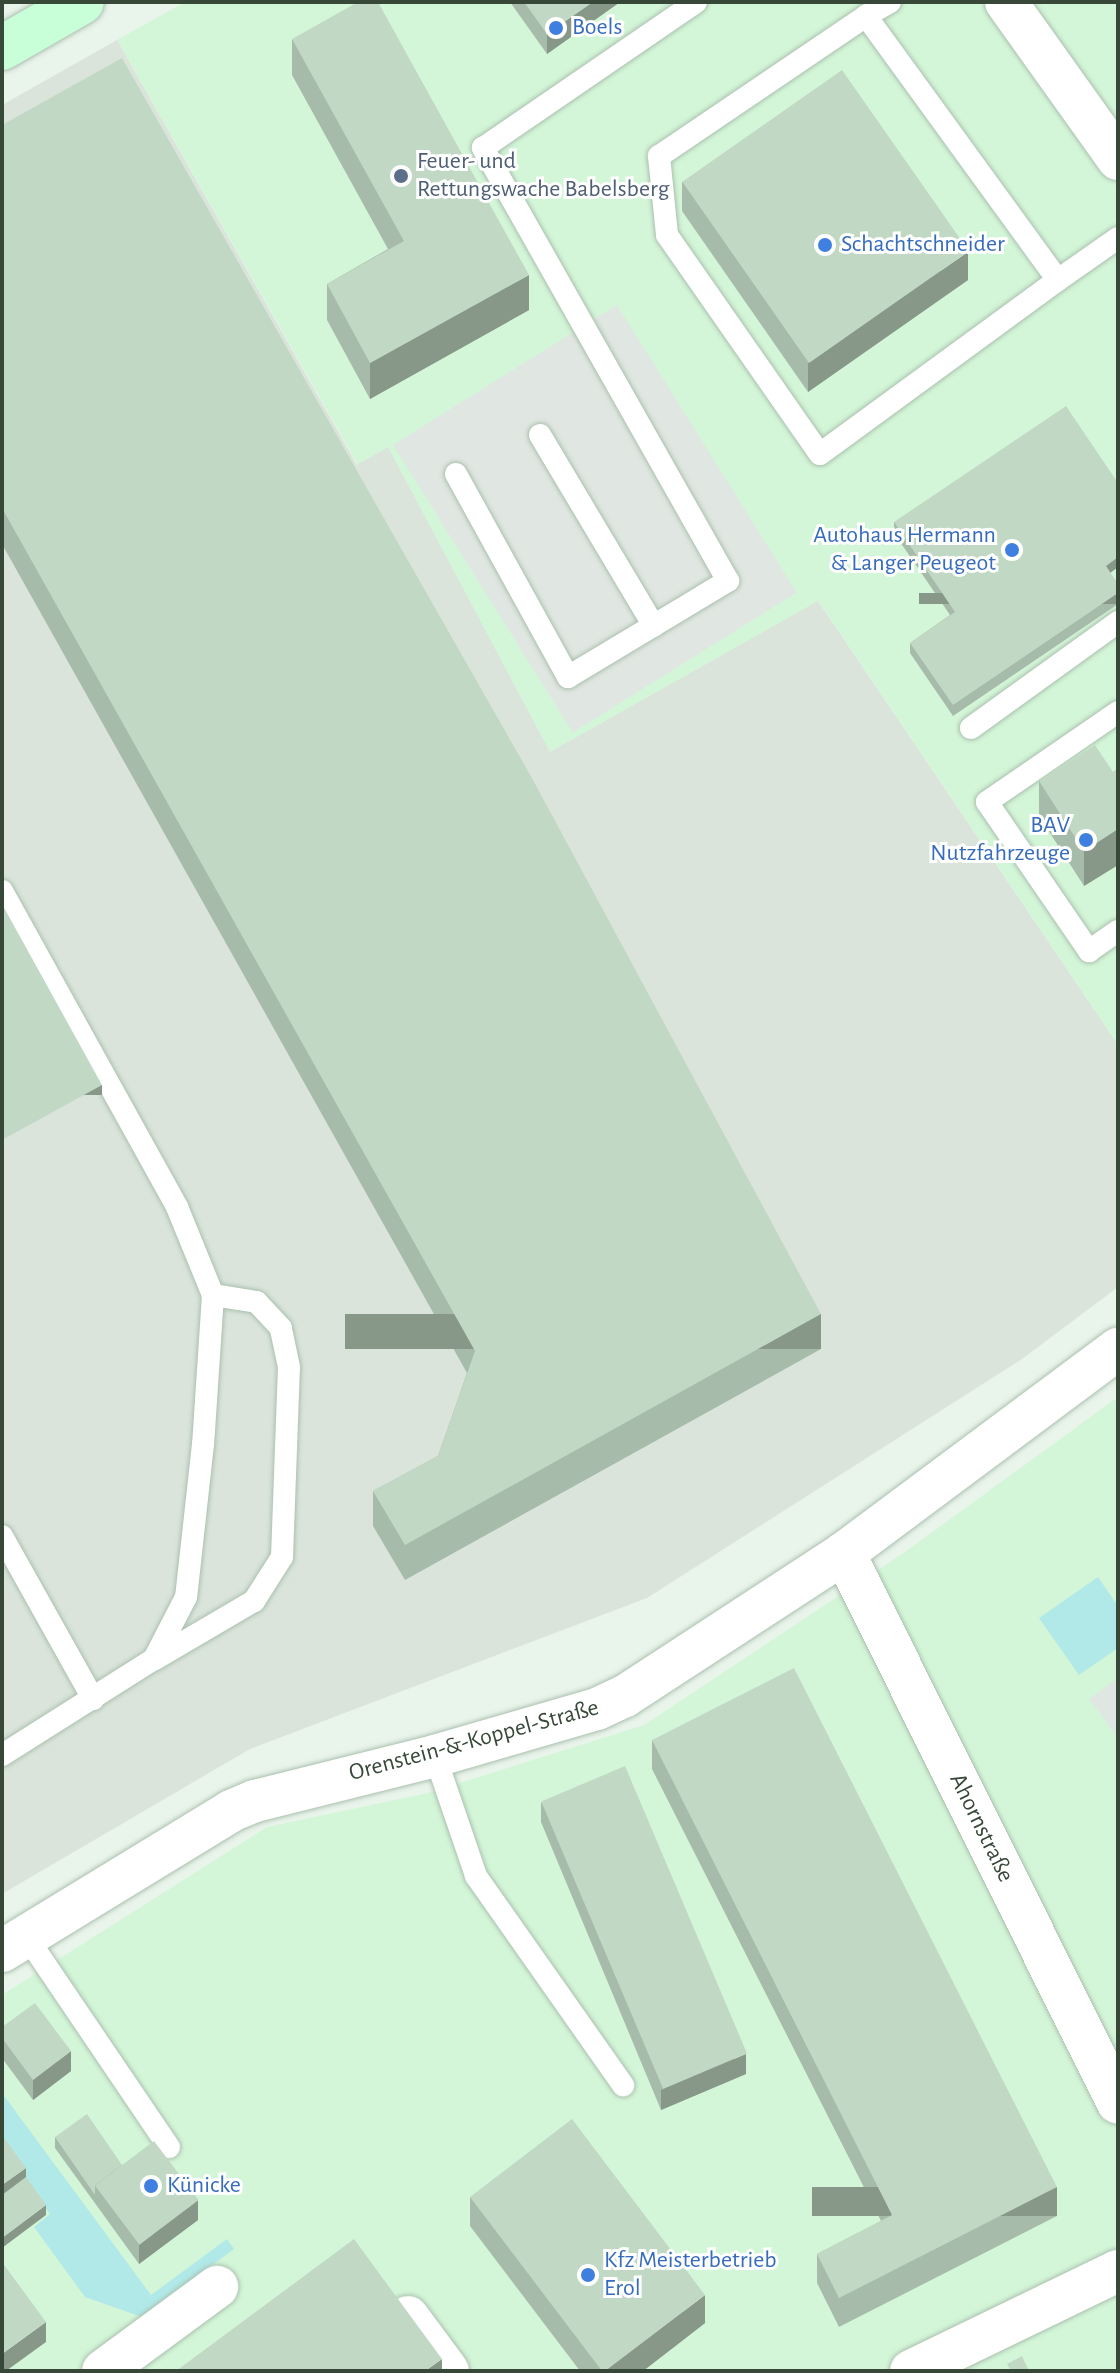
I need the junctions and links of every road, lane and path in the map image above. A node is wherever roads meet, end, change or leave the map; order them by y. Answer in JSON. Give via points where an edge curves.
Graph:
{"nodes":[{"id":1,"x":82,"y":2,"type":"edge"},
{"id":2,"x":696,"y":2,"type":"edge"},
{"id":3,"x":890,"y":2,"type":"edge"},
{"id":4,"x":1006,"y":2,"type":"edge"},
{"id":5,"x":866,"y":16,"type":"junction"},
{"id":6,"x":2,"y":48,"type":"edge"},
{"id":7,"x":1118,"y":159,"type":"edge"},
{"id":8,"x":1118,"y":238,"type":"edge"},
{"id":9,"x":1058,"y":280,"type":"junction"},
{"id":10,"x":540,"y":435,"type":"dead end"},
{"id":11,"x":456,"y":474,"type":"dead end"},
{"id":12,"x":1118,"y":622,"type":"edge"},
{"id":13,"x":654,"y":626,"type":"junction"},
{"id":14,"x":1118,"y":712,"type":"edge"},
{"id":15,"x":971,"y":728,"type":"dead end"},
{"id":16,"x":2,"y":891,"type":"edge"},
{"id":17,"x":1118,"y":931,"type":"edge"},
{"id":18,"x":213,"y":1295,"type":"junction"},
{"id":19,"x":1118,"y":1349,"type":"edge"},
{"id":20,"x":2,"y":1536,"type":"edge"},
{"id":21,"x":844,"y":1553,"type":"junction"},
{"id":22,"x":154,"y":1659,"type":"junction"},
{"id":23,"x":93,"y":1699,"type":"junction"},
{"id":24,"x":2,"y":1755,"type":"edge"},
{"id":25,"x":435,"y":1756,"type":"junction"},
{"id":26,"x":14,"y":1944,"type":"edge"},
{"id":27,"x":623,"y":2085,"type":"dead end"},
{"id":28,"x":1118,"y":2103,"type":"edge"},
{"id":29,"x":169,"y":2147,"type":"dead end"},
{"id":30,"x":1118,"y":2271,"type":"edge"},
{"id":31,"x":383,"y":2283,"type":"edge"},
{"id":32,"x":217,"y":2287,"type":"dead end"},
{"id":33,"x":103,"y":2371,"type":"edge"},
{"id":34,"x":448,"y":2371,"type":"edge"},
{"id":35,"x":911,"y":2371,"type":"edge"}],
"edges":[{"from":1,"to":6,"type":"street"},
{"from":2,"to":13,"type":"lane","via":[[483,148],[728,581]]},
{"from":3,"to":5,"type":"lane"},
{"from":4,"to":7,"type":"street"},
{"from":5,"to":9,"type":"lane"},
{"from":5,"to":9,"type":"lane","via":[[659,156],[667,235],[820,454]]},
{"from":8,"to":9,"type":"lane"},
{"from":10,"to":13,"type":"lane"},
{"from":11,"to":13,"type":"lane","via":[[568,677]]},
{"from":12,"to":15,"type":"lane"},
{"from":14,"to":17,"type":"lane","via":[[987,802],[1089,951]]},
{"from":16,"to":18,"type":"lane","via":[[177,1207]]},
{"from":18,"to":22,"type":"lane","via":[[186,1597]]},
{"from":18,"to":22,"type":"lane","via":[[257,1302],[281,1328],[289,1367],[282,1557],[254,1601]]},
{"from":19,"to":21,"type":"street","name":"Orenstein-&-Koppel-Straße"},
{"from":20,"to":23,"type":"lane"},
{"from":21,"to":25,"type":"street","name":"Orenstein-&-Koppel-Straße","via":[[625,1696]]},
{"from":21,"to":28,"type":"street","name":"Ahornstraße"},
{"from":22,"to":23,"type":"lane"},
{"from":23,"to":24,"type":"lane"},
{"from":25,"to":26,"type":"street","name":"Orenstein-&-Koppel-Straße","via":[[284,1792],[231,1811]]},
{"from":25,"to":27,"type":"lane","via":[[476,1876]]},
{"from":26,"to":29,"type":"lane"},
{"from":30,"to":35,"type":"street"},
{"from":31,"to":34,"type":"street"},
{"from":32,"to":33,"type":"street"}]}
